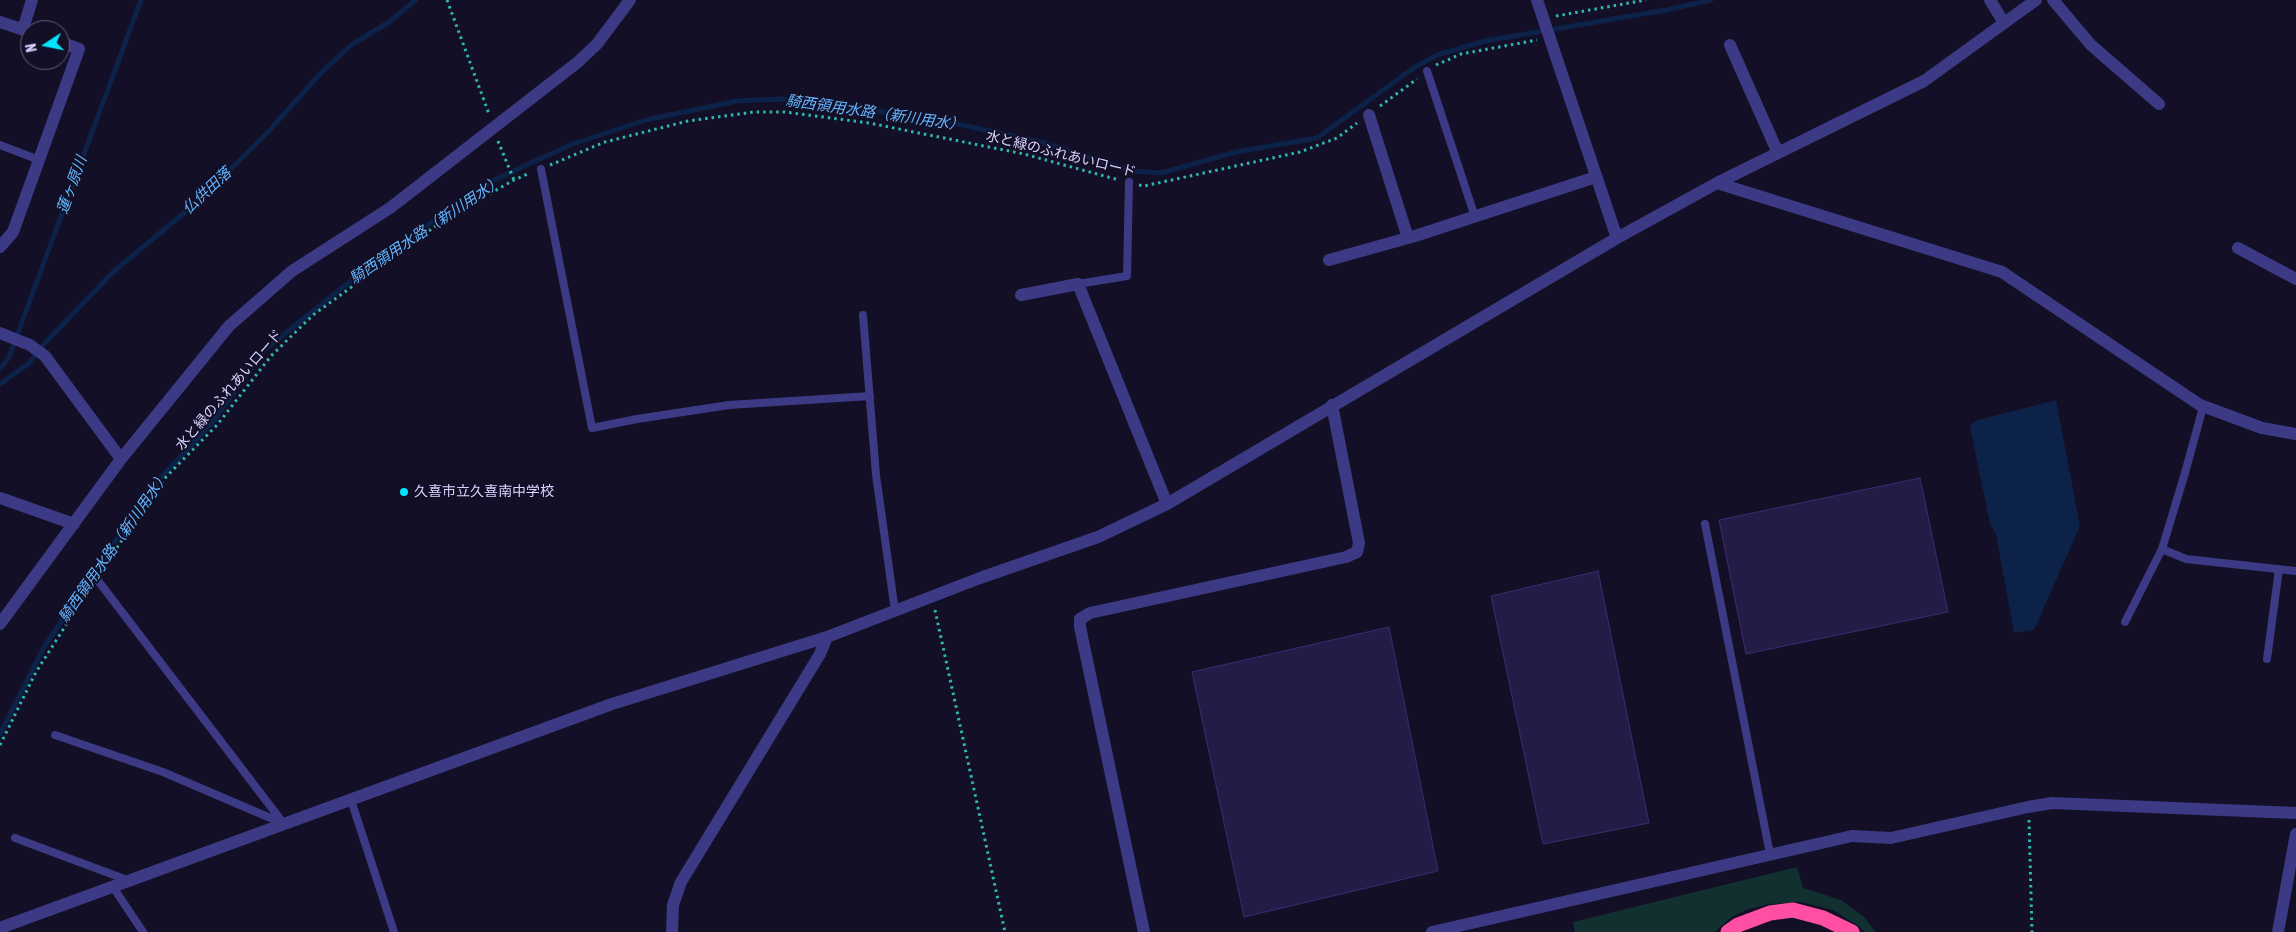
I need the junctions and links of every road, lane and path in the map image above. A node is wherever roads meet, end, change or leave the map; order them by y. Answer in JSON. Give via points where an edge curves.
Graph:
{"nodes":[{"id":1,"x":32,"y":0,"type":"edge"},
{"id":2,"x":447,"y":0,"type":"edge"},
{"id":3,"x":630,"y":0,"type":"edge"},
{"id":4,"x":1537,"y":0,"type":"edge"},
{"id":5,"x":1646,"y":0,"type":"edge"},
{"id":6,"x":1990,"y":0,"type":"edge"},
{"id":7,"x":2036,"y":0,"type":"edge"},
{"id":8,"x":2053,"y":0,"type":"edge"},
{"id":9,"x":1543,"y":18,"type":"junction"},
{"id":10,"x":28,"y":20,"type":"edge"},
{"id":11,"x":2004,"y":23,"type":"junction"},
{"id":12,"x":1,"y":25,"type":"edge"},
{"id":13,"x":20,"y":30,"type":"edge"},
{"id":14,"x":1550,"y":38,"type":"junction"},
{"id":15,"x":70,"y":46,"type":"edge"},
{"id":16,"x":1730,"y":46,"type":"dead end"},
{"id":17,"x":1428,"y":71,"type":"junction"},
{"id":18,"x":2159,"y":104,"type":"dead end"},
{"id":19,"x":1369,"y":115,"type":"junction"},
{"id":20,"x":493,"y":126,"type":"junction"},
{"id":21,"x":0,"y":145,"type":"edge"},
{"id":22,"x":1778,"y":153,"type":"junction"},
{"id":23,"x":39,"y":160,"type":"junction"},
{"id":24,"x":541,"y":169,"type":"junction"},
{"id":25,"x":1596,"y":177,"type":"junction"},
{"id":26,"x":513,"y":178,"type":"junction"},
{"id":27,"x":1129,"y":182,"type":"junction"},
{"id":28,"x":1717,"y":183,"type":"junction"},
{"id":29,"x":1475,"y":216,"type":"junction"},
{"id":30,"x":1408,"y":238,"type":"junction"},
{"id":31,"x":1617,"y":238,"type":"junction"},
{"id":32,"x":0,"y":247,"type":"edge"},
{"id":33,"x":2238,"y":248,"type":"dead end"},
{"id":34,"x":1329,"y":260,"type":"dead end"},
{"id":35,"x":2296,"y":279,"type":"edge"},
{"id":36,"x":1078,"y":284,"type":"junction"},
{"id":37,"x":1021,"y":295,"type":"dead end"},
{"id":38,"x":863,"y":315,"type":"dead end"},
{"id":39,"x":0,"y":333,"type":"edge"},
{"id":40,"x":870,"y":396,"type":"junction"},
{"id":41,"x":1332,"y":405,"type":"junction"},
{"id":42,"x":2203,"y":407,"type":"junction"},
{"id":43,"x":2296,"y":434,"type":"edge"},
{"id":44,"x":121,"y":459,"type":"junction"},
{"id":45,"x":0,"y":499,"type":"edge"},
{"id":46,"x":1167,"y":504,"type":"junction"},
{"id":47,"x":74,"y":524,"type":"junction"},
{"id":48,"x":1705,"y":524,"type":"dead end"},
{"id":49,"x":2162,"y":549,"type":"junction"},
{"id":50,"x":2279,"y":569,"type":"junction"},
{"id":51,"x":2296,"y":570,"type":"edge"},
{"id":52,"x":98,"y":575,"type":"joint"},
{"id":53,"x":90,"y":587,"type":"dead end"},
{"id":54,"x":931,"y":596,"type":"junction"},
{"id":55,"x":895,"y":610,"type":"junction"},
{"id":56,"x":2125,"y":622,"type":"dead end"},
{"id":57,"x":0,"y":624,"type":"edge"},
{"id":58,"x":827,"y":637,"type":"junction"},
{"id":59,"x":2267,"y":659,"type":"dead end"},
{"id":60,"x":55,"y":735,"type":"dead end"},
{"id":61,"x":0,"y":745,"type":"edge"},
{"id":62,"x":351,"y":800,"type":"junction"},
{"id":63,"x":2028,"y":807,"type":"junction"},
{"id":64,"x":2296,"y":813,"type":"edge"},
{"id":65,"x":284,"y":824,"type":"junction"},
{"id":66,"x":2296,"y":834,"type":"edge"},
{"id":67,"x":15,"y":838,"type":"dead end"},
{"id":68,"x":1770,"y":854,"type":"junction"},
{"id":69,"x":130,"y":881,"type":"junction"},
{"id":70,"x":113,"y":887,"type":"junction"},
{"id":71,"x":0,"y":928,"type":"edge"},
{"id":72,"x":143,"y":932,"type":"edge"},
{"id":73,"x":394,"y":932,"type":"edge"},
{"id":74,"x":672,"y":932,"type":"edge"},
{"id":75,"x":1005,"y":932,"type":"edge"},
{"id":76,"x":1144,"y":932,"type":"edge"},
{"id":77,"x":1432,"y":932,"type":"edge"},
{"id":78,"x":1728,"y":932,"type":"edge"},
{"id":79,"x":1852,"y":932,"type":"edge"},
{"id":80,"x":2032,"y":932,"type":"edge"},
{"id":81,"x":2278,"y":932,"type":"edge"}],
"edges":[{"from":1,"to":10,"type":"street"},
{"from":2,"to":20,"type":"path"},
{"from":3,"to":20,"type":"street","via":[[587,54]]},
{"from":4,"to":9,"type":"street"},
{"from":5,"to":9,"type":"path"},
{"from":6,"to":11,"type":"street"},
{"from":7,"to":11,"type":"street"},
{"from":8,"to":18,"type":"street","via":[[2091,45]]},
{"from":9,"to":14,"type":"street"},
{"from":11,"to":22,"type":"street","via":[[1924,81]]},
{"from":12,"to":13,"type":"street"},
{"from":14,"to":17,"type":"path","name":"水と緑のふれあいロード","via":[[1461,54]]},
{"from":14,"to":25,"type":"street"},
{"from":15,"to":23,"type":"street","via":[[79,49]]},
{"from":16,"to":22,"type":"street"},
{"from":17,"to":19,"type":"path","name":"水と緑のふれあいロード"},
{"from":17,"to":29,"type":"lane"},
{"from":19,"to":27,"type":"path","name":"水と緑のふれあいロード","via":[[1338,138],[1300,152],[1144,186]]},
{"from":19,"to":30,"type":"street"},
{"from":20,"to":26,"type":"path"},
{"from":20,"to":44,"type":"street","via":[[390,208],[292,271],[229,326]]},
{"from":21,"to":23,"type":"lane"},
{"from":22,"to":28,"type":"street"},
{"from":23,"to":32,"type":"street","via":[[13,232]]},
{"from":24,"to":26,"type":"path","name":"水と緑のふれあいロード"},
{"from":24,"to":27,"type":"path","name":"水と緑のふれあいロード","via":[[606,142],[688,121],[754,112],[785,112],[869,123],[1005,150]]},
{"from":24,"to":40,"type":"lane","via":[[592,428],[729,405]]},
{"from":25,"to":29,"type":"street"},
{"from":25,"to":31,"type":"street"},
{"from":26,"to":52,"type":"path","name":"水と緑のふれあいロード","via":[[448,217],[313,315],[271,356],[217,425],[166,477]]},
{"from":27,"to":36,"type":"lane","via":[[1127,276]]},
{"from":28,"to":31,"type":"street"},
{"from":28,"to":42,"type":"street","via":[[2002,272]]},
{"from":29,"to":30,"type":"street"},
{"from":30,"to":34,"type":"street"},
{"from":31,"to":41,"type":"street"},
{"from":33,"to":35,"type":"street"},
{"from":36,"to":37,"type":"street"},
{"from":36,"to":46,"type":"street"},
{"from":38,"to":40,"type":"lane"},
{"from":39,"to":44,"type":"street","via":[[30,345],[45,356]]},
{"from":40,"to":55,"type":"lane","via":[[876,476]]},
{"from":41,"to":46,"type":"street"},
{"from":41,"to":76,"type":"street","via":[[1359,543],[1357,552],[1090,613],[1080,619]]},
{"from":42,"to":43,"type":"street","via":[[2262,428]]},
{"from":42,"to":49,"type":"lane"},
{"from":44,"to":47,"type":"street"},
{"from":45,"to":47,"type":"street"},
{"from":46,"to":54,"type":"street","via":[[1098,537]]},
{"from":47,"to":57,"type":"street"},
{"from":48,"to":68,"type":"lane"},
{"from":49,"to":50,"type":"lane","via":[[2186,559]]},
{"from":49,"to":56,"type":"lane"},
{"from":50,"to":51,"type":"lane"},
{"from":50,"to":59,"type":"lane"},
{"from":52,"to":65,"type":"lane"},
{"from":53,"to":61,"type":"path","via":[[36,672]]},
{"from":54,"to":55,"type":"street"},
{"from":54,"to":75,"type":"path"},
{"from":55,"to":58,"type":"street"},
{"from":58,"to":62,"type":"street","via":[[612,704]]},
{"from":58,"to":74,"type":"street","via":[[820,654],[681,882],[673,905]]},
{"from":60,"to":65,"type":"lane","via":[[163,772]]},
{"from":62,"to":65,"type":"street"},
{"from":62,"to":73,"type":"lane"},
{"from":63,"to":64,"type":"street","via":[[2052,803]]},
{"from":63,"to":68,"type":"street","via":[[1891,838],[1852,836]]},
{"from":63,"to":80,"type":"path"},
{"from":65,"to":69,"type":"street"},
{"from":66,"to":81,"type":"street"},
{"from":67,"to":69,"type":"lane"},
{"from":68,"to":77,"type":"street"},
{"from":69,"to":70,"type":"street"},
{"from":70,"to":71,"type":"street"},
{"from":70,"to":72,"type":"lane"},
{"from":78,"to":79,"type":"highway","via":[[1770,913],[1793,910],[1824,918]]}]}
